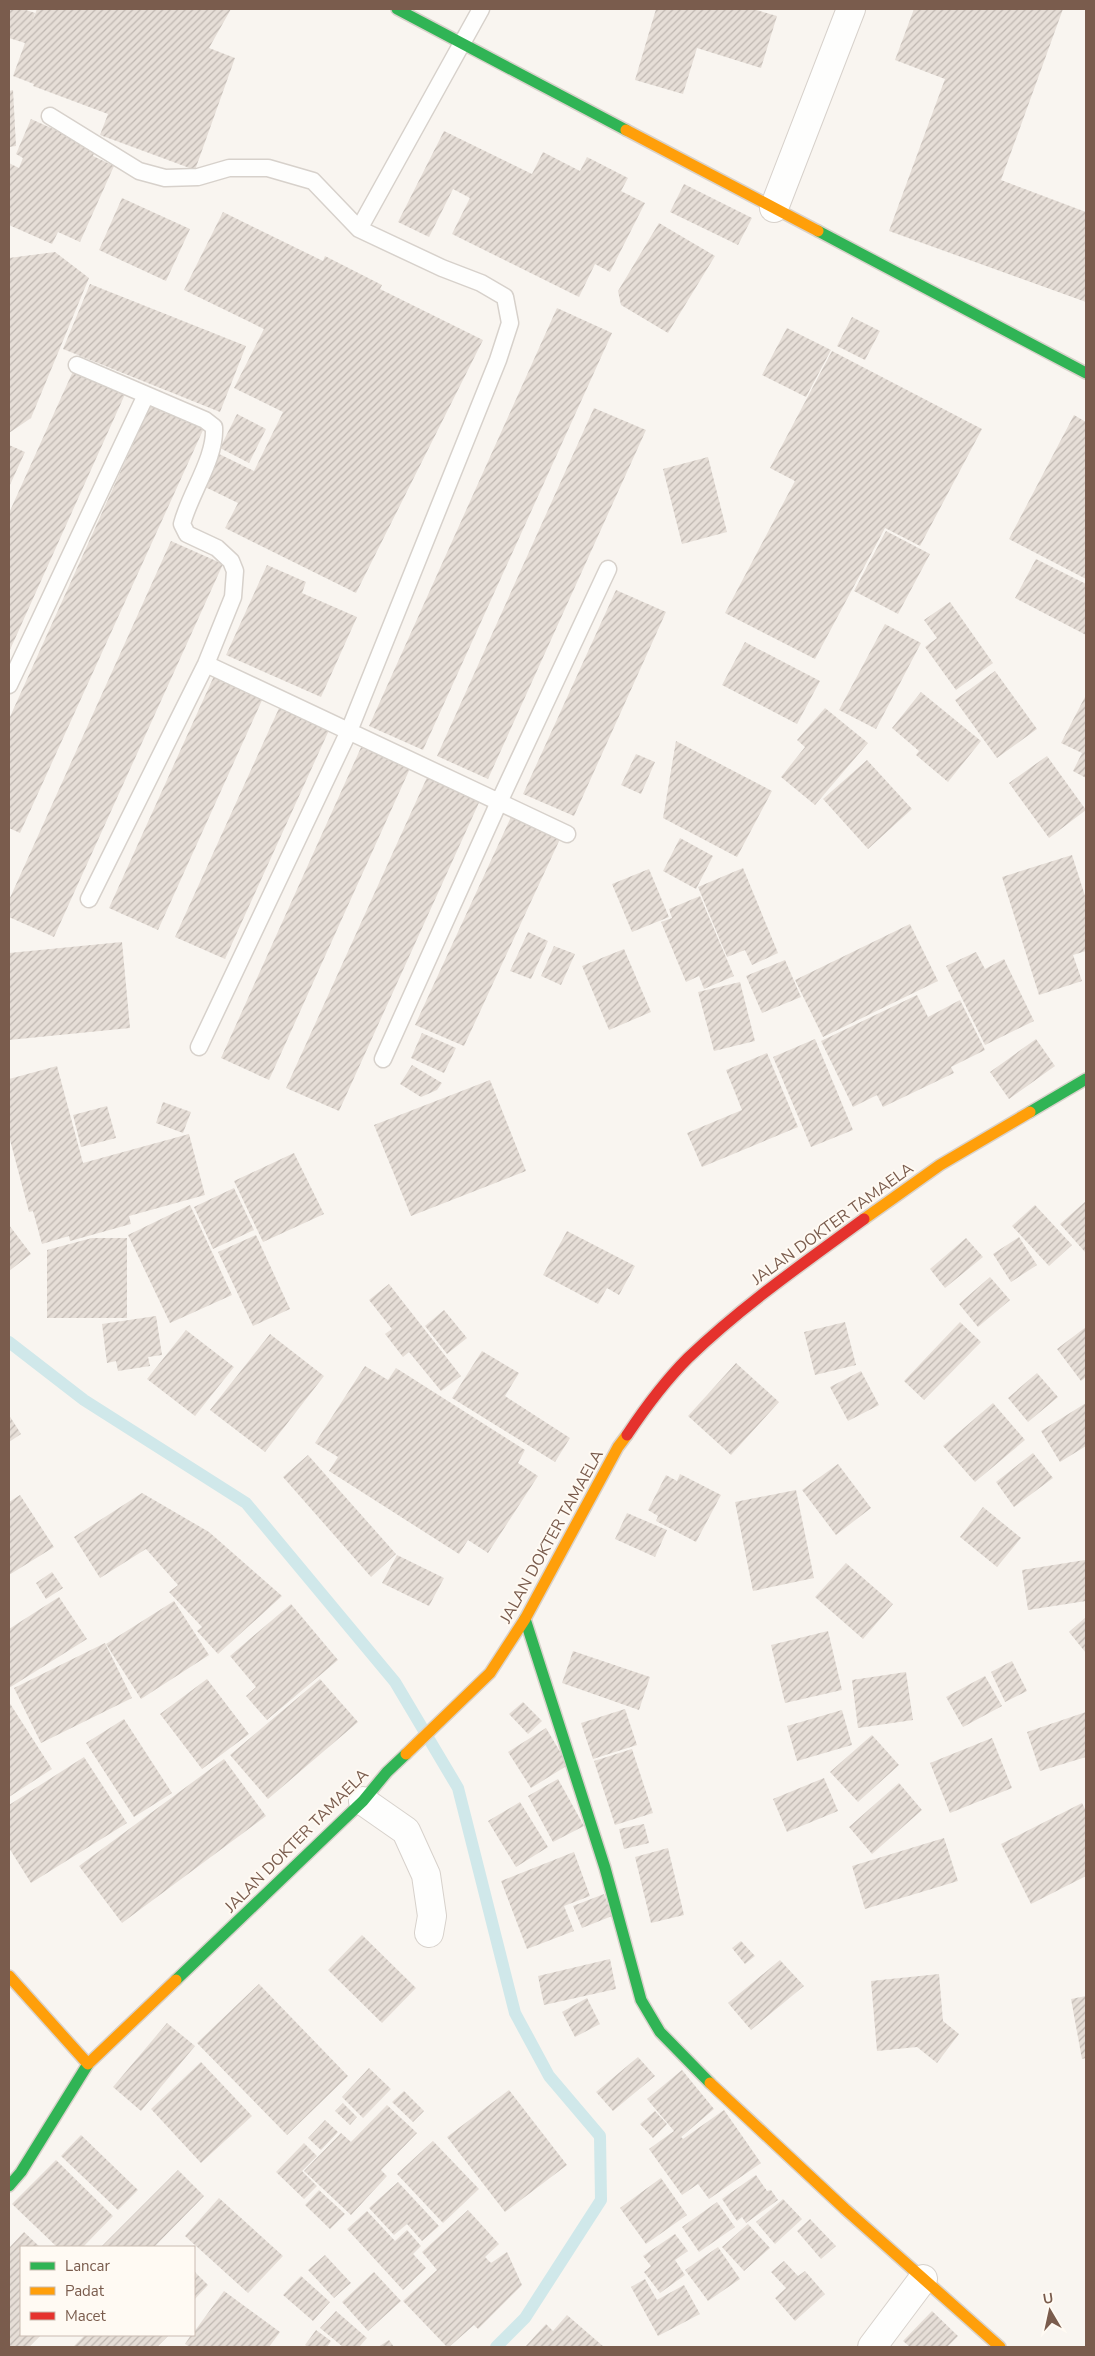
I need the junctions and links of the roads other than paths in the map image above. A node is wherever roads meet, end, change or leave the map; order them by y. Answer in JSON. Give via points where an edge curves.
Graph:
{"nodes":[{"id":1,"x":396,"y":9,"type":"edge"},
{"id":2,"x":481,"y":9,"type":"edge"},
{"id":3,"x":851,"y":9,"type":"edge"},
{"id":4,"x":462,"y":43,"type":"junction"},
{"id":5,"x":50,"y":116,"type":"dead end"},
{"id":6,"x":774,"y":208,"type":"junction"},
{"id":7,"x":359,"y":229,"type":"junction"},
{"id":8,"x":77,"y":365,"type":"dead end"},
{"id":9,"x":1086,"y":373,"type":"edge"},
{"id":10,"x":146,"y":395,"type":"junction"},
{"id":11,"x":608,"y":569,"type":"dead end"},
{"id":12,"x":206,"y":664,"type":"junction"},
{"id":13,"x":9,"y":685,"type":"edge"},
{"id":14,"x":349,"y":731,"type":"junction"},
{"id":15,"x":499,"y":802,"type":"junction"},
{"id":16,"x":567,"y":834,"type":"dead end"},
{"id":17,"x":89,"y":899,"type":"dead end"},
{"id":18,"x":199,"y":1047,"type":"dead end"},
{"id":19,"x":383,"y":1059,"type":"dead end"},
{"id":20,"x":1086,"y":1078,"type":"edge"},
{"id":21,"x":525,"y":1619,"type":"junction"},
{"id":22,"x":363,"y":1801,"type":"junction"},
{"id":23,"x":429,"y":1933,"type":"dead end"},
{"id":24,"x":9,"y":1976,"type":"edge"},
{"id":25,"x":88,"y":2064,"type":"junction"},
{"id":26,"x":9,"y":2186,"type":"edge"},
{"id":27,"x":923,"y":2279,"type":"junction"},
{"id":28,"x":872,"y":2347,"type":"edge"},
{"id":29,"x":1000,"y":2347,"type":"edge"}],
"edges":[{"from":1,"to":4,"type":"main road"},
{"from":2,"to":4,"type":"lane"},
{"from":3,"to":6,"type":"street"},
{"from":4,"to":6,"type":"main road"},
{"from":4,"to":7,"type":"lane"},
{"from":5,"to":7,"type":"lane","via":[[139,171],[164,178],[198,177],[229,168],[268,168],[313,182]]},
{"from":6,"to":9,"type":"main road"},
{"from":7,"to":14,"type":"lane","via":[[497,292],[504,297],[510,323]]},
{"from":8,"to":10,"type":"lane"},
{"from":10,"to":12,"type":"lane","via":[[205,420],[214,427],[215,441],[182,524],[187,534],[217,548],[231,561],[235,571],[233,597]]},
{"from":10,"to":13,"type":"lane"},
{"from":11,"to":15,"type":"lane"},
{"from":12,"to":14,"type":"lane"},
{"from":12,"to":17,"type":"lane"},
{"from":14,"to":15,"type":"lane"},
{"from":14,"to":18,"type":"lane"},
{"from":15,"to":16,"type":"lane"},
{"from":15,"to":19,"type":"lane"},
{"from":20,"to":21,"type":"main road","name":"JALAN DOKTER TAMAELA","via":[[932,1170],[776,1283],[687,1358],[652,1399],[618,1448]]},
{"from":21,"to":22,"type":"main road","name":"JALAN DOKTER TAMAELA","via":[[490,1673],[388,1772]]},
{"from":21,"to":27,"type":"main road","via":[[607,1875],[641,2000],[660,2032],[710,2084]]},
{"from":22,"to":23,"type":"street","via":[[406,1831],[426,1875],[432,1916]]},
{"from":22,"to":25,"type":"main road","name":"JALAN DOKTER TAMAELA"},
{"from":24,"to":25,"type":"main road"},
{"from":25,"to":26,"type":"main road","name":"JALAN DOKTER TAMAELA"},
{"from":27,"to":28,"type":"street"},
{"from":27,"to":29,"type":"main road"}]}
